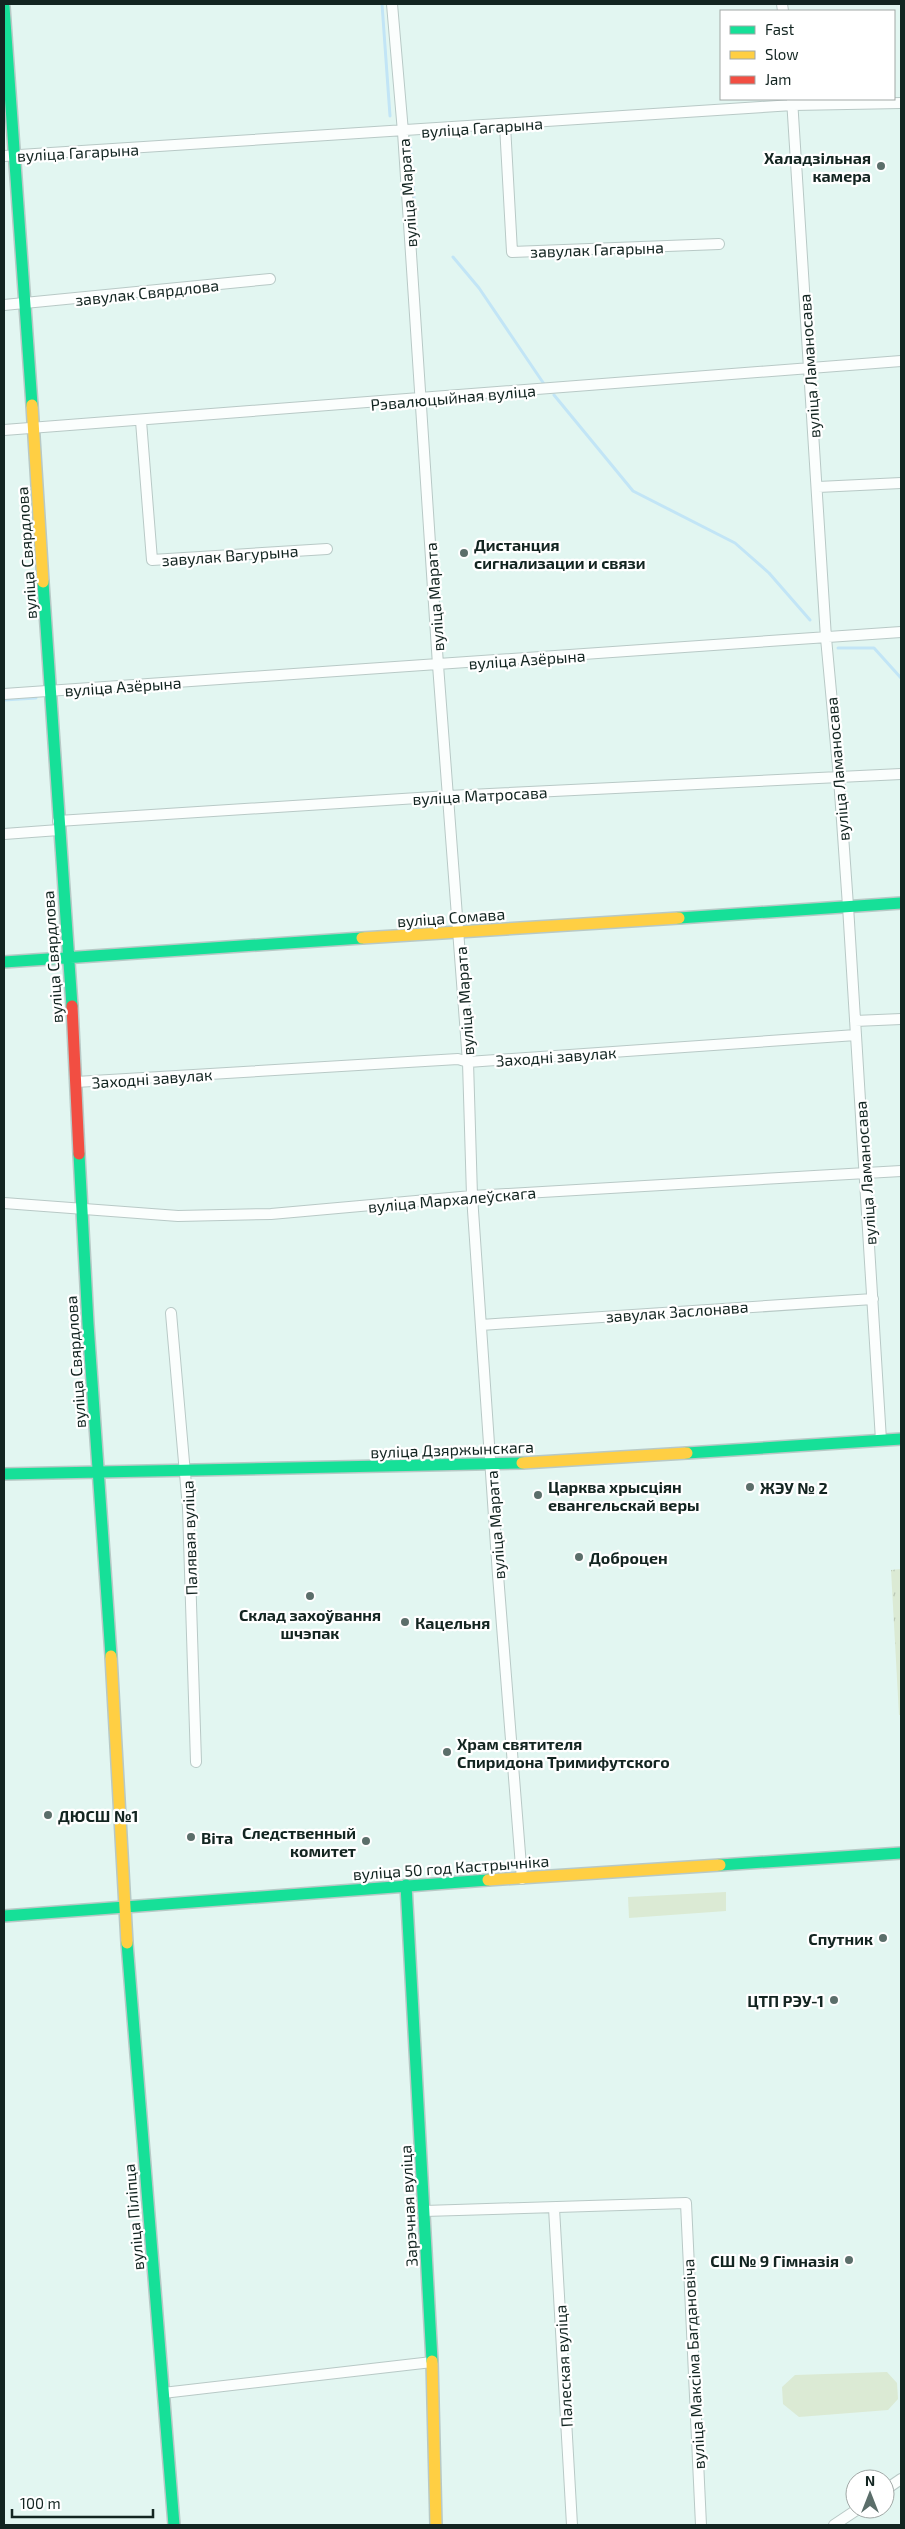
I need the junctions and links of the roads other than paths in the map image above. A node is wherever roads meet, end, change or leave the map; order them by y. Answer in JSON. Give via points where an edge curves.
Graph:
{"nodes":[{"id":1,"x":392,"y":4,"type":"edge"},
{"id":2,"x":4,"y":7,"type":"edge"},
{"id":3,"x":792,"y":102,"type":"edge"},
{"id":4,"x":901,"y":103,"type":"edge"},
{"id":5,"x":505,"y":125,"type":"junction"},
{"id":6,"x":403,"y":132,"type":"junction"},
{"id":7,"x":16,"y":155,"type":"junction"},
{"id":8,"x":4,"y":156,"type":"edge"},
{"id":9,"x":719,"y":244,"type":"dead end"},
{"id":10,"x":270,"y":279,"type":"dead end"},
{"id":11,"x":25,"y":304,"type":"junction"},
{"id":12,"x":4,"y":305,"type":"edge"},
{"id":13,"x":901,"y":361,"type":"edge"},
{"id":14,"x":809,"y":369,"type":"junction"},
{"id":15,"x":422,"y":399,"type":"junction"},
{"id":16,"x":141,"y":421,"type":"junction"},
{"id":17,"x":34,"y":429,"type":"junction"},
{"id":18,"x":4,"y":430,"type":"edge"},
{"id":19,"x":901,"y":483,"type":"edge"},
{"id":20,"x":818,"y":487,"type":"junction"},
{"id":21,"x":327,"y":549,"type":"dead end"},
{"id":22,"x":901,"y":632,"type":"edge"},
{"id":23,"x":826,"y":638,"type":"junction"},
{"id":24,"x":438,"y":665,"type":"junction"},
{"id":25,"x":51,"y":691,"type":"junction"},
{"id":26,"x":4,"y":694,"type":"edge"},
{"id":27,"x":901,"y":774,"type":"edge"},
{"id":28,"x":839,"y":778,"type":"junction"},
{"id":29,"x":449,"y":796,"type":"junction"},
{"id":30,"x":58,"y":825,"type":"junction"},
{"id":31,"x":4,"y":834,"type":"edge"},
{"id":32,"x":901,"y":903,"type":"edge"},
{"id":33,"x":848,"y":906,"type":"junction"},
{"id":34,"x":459,"y":933,"type":"junction"},
{"id":35,"x":69,"y":958,"type":"junction"},
{"id":36,"x":4,"y":962,"type":"edge"},
{"id":37,"x":901,"y":1019,"type":"edge"},
{"id":38,"x":855,"y":1022,"type":"junction"},
{"id":39,"x":856,"y":1035,"type":"junction"},
{"id":40,"x":468,"y":1062,"type":"junction"},
{"id":41,"x":76,"y":1082,"type":"junction"},
{"id":42,"x":901,"y":1170,"type":"edge"},
{"id":43,"x":865,"y":1173,"type":"junction"},
{"id":44,"x":472,"y":1196,"type":"junction"},
{"id":45,"x":4,"y":1203,"type":"edge"},
{"id":46,"x":83,"y":1210,"type":"junction"},
{"id":47,"x":873,"y":1299,"type":"junction"},
{"id":48,"x":172,"y":1313,"type":"dead end"},
{"id":49,"x":481,"y":1324,"type":"junction"},
{"id":50,"x":901,"y":1439,"type":"edge"},
{"id":51,"x":881,"y":1440,"type":"junction"},
{"id":52,"x":491,"y":1465,"type":"junction"},
{"id":53,"x":186,"y":1473,"type":"junction"},
{"id":54,"x":4,"y":1474,"type":"edge"},
{"id":55,"x":99,"y":1474,"type":"junction"},
{"id":56,"x":196,"y":1762,"type":"dead end"},
{"id":57,"x":901,"y":1853,"type":"edge"},
{"id":58,"x":522,"y":1879,"type":"junction"},
{"id":59,"x":406,"y":1885,"type":"junction"},
{"id":60,"x":124,"y":1906,"type":"junction"},
{"id":61,"x":4,"y":1916,"type":"edge"},
{"id":62,"x":554,"y":2208,"type":"junction"},
{"id":63,"x":424,"y":2211,"type":"junction"},
{"id":64,"x":432,"y":2362,"type":"junction"},
{"id":65,"x":163,"y":2393,"type":"junction"},
{"id":66,"x":845,"y":2518,"type":"edge"},
{"id":67,"x":174,"y":2525,"type":"edge"},
{"id":68,"x":436,"y":2525,"type":"edge"},
{"id":69,"x":572,"y":2525,"type":"edge"},
{"id":70,"x":701,"y":2525,"type":"edge"},
{"id":71,"x":834,"y":2525,"type":"edge"}],
"edges":[{"from":1,"to":6,"type":"street","name":"вуліца Марата"},
{"from":2,"to":7,"type":"street","name":"вуліца Свярдлова"},
{"from":3,"to":4,"type":"street","name":"вуліца Гагарына"},
{"from":3,"to":5,"type":"street","name":"вуліца Гагарына"},
{"from":3,"to":14,"type":"street","name":"вуліца Ламаносава"},
{"from":5,"to":6,"type":"street","name":"вуліца Гагарына"},
{"from":5,"to":9,"type":"street","name":"завулак Гагарына","via":[[512,252]]},
{"from":6,"to":7,"type":"street","name":"вуліца Гагарына"},
{"from":6,"to":15,"type":"street","name":"вуліца Марата"},
{"from":7,"to":8,"type":"street","name":"вуліца Гагарына"},
{"from":7,"to":11,"type":"street","name":"вуліца Свярдлова"},
{"from":10,"to":11,"type":"street","name":"завулак Свярдлова"},
{"from":11,"to":12,"type":"street","name":"завулак Свярдлова"},
{"from":11,"to":17,"type":"street","name":"вуліца Свярдлова"},
{"from":13,"to":14,"type":"street","name":"Рэвалюцыйная вуліца"},
{"from":14,"to":15,"type":"street","name":"Рэвалюцыйная вуліца"},
{"from":14,"to":20,"type":"street","name":"вуліца Ламаносава"},
{"from":15,"to":16,"type":"street","name":"Рэвалюцыйная вуліца"},
{"from":15,"to":24,"type":"street","name":"вуліца Марата"},
{"from":16,"to":17,"type":"street","name":"Рэвалюцыйная вуліца"},
{"from":16,"to":21,"type":"street","name":"завулак Вагурына","via":[[152,560]]},
{"from":17,"to":18,"type":"street","name":"Рэвалюцыйная вуліца"},
{"from":17,"to":25,"type":"street","name":"вуліца Свярдлова"},
{"from":19,"to":20,"type":"street"},
{"from":20,"to":23,"type":"street","name":"вуліца Ламаносава"},
{"from":22,"to":23,"type":"street","name":"вуліца Азёрына"},
{"from":23,"to":24,"type":"street","name":"вуліца Азёрына"},
{"from":23,"to":28,"type":"street","name":"вуліца Ламаносава"},
{"from":24,"to":25,"type":"street","name":"вуліца Азёрына"},
{"from":24,"to":29,"type":"street","name":"вуліца Марата"},
{"from":25,"to":26,"type":"street","name":"вуліца Азёрына"},
{"from":25,"to":30,"type":"street","name":"вуліца Свярдлова"},
{"from":27,"to":28,"type":"street","name":"вуліца Матросава"},
{"from":28,"to":29,"type":"street","name":"вуліца Матросава"},
{"from":28,"to":33,"type":"street","name":"вуліца Ламаносава"},
{"from":29,"to":30,"type":"street","name":"вуліца Матросава"},
{"from":29,"to":34,"type":"street","name":"вуліца Марата"},
{"from":30,"to":31,"type":"street","name":"вуліца Матросава"},
{"from":30,"to":35,"type":"street","name":"вуліца Свярдлова"},
{"from":32,"to":33,"type":"street","name":"вуліца Сомава"},
{"from":33,"to":34,"type":"street","name":"вуліца Сомава"},
{"from":33,"to":38,"type":"street","name":"вуліца Ламаносава"},
{"from":34,"to":35,"type":"street","name":"вуліца Сомава"},
{"from":34,"to":40,"type":"street","name":"вуліца Марата"},
{"from":35,"to":36,"type":"street","name":"вуліца Сомава"},
{"from":35,"to":41,"type":"street","name":"вуліца Свярдлова"},
{"from":37,"to":38,"type":"street"},
{"from":38,"to":39,"type":"street","name":"вуліца Ламаносава"},
{"from":39,"to":40,"type":"street","name":"Заходні завулак"},
{"from":39,"to":43,"type":"street","name":"вуліца Ламаносава"},
{"from":40,"to":41,"type":"street","name":"Заходні завулак","via":[[458,1059]]},
{"from":40,"to":44,"type":"street","name":"вуліца Марата"},
{"from":41,"to":46,"type":"street","name":"вуліца Свярдлова"},
{"from":42,"to":43,"type":"street","name":"вуліца Мархалеўскага"},
{"from":43,"to":44,"type":"street","name":"вуліца Мархалеўскага"},
{"from":43,"to":47,"type":"street","name":"вуліца Ламаносава"},
{"from":44,"to":46,"type":"street","name":"вуліца Мархалеўскага","via":[[271,1214],[178,1216]]},
{"from":44,"to":49,"type":"street","name":"вуліца Марата"},
{"from":45,"to":46,"type":"street","name":"вуліца Мархалеўскага"},
{"from":46,"to":55,"type":"street","name":"вуліца Свярдлова"},
{"from":47,"to":49,"type":"street","name":"завулак Заслонава"},
{"from":47,"to":51,"type":"street","name":"вуліца Ламаносава"},
{"from":48,"to":53,"type":"street","name":"Палявая вуліца"},
{"from":49,"to":52,"type":"street","name":"вуліца Марата"},
{"from":50,"to":51,"type":"street","name":"вуліца Дзяржынскага"},
{"from":51,"to":52,"type":"street","name":"вуліца Дзяржынскага"},
{"from":52,"to":53,"type":"street","name":"вуліца Дзяржынскага"},
{"from":52,"to":58,"type":"street","name":"вуліца Марата"},
{"from":53,"to":55,"type":"street","name":"вуліца Дзяржынскага"},
{"from":53,"to":56,"type":"street","name":"Палявая вуліца"},
{"from":54,"to":55,"type":"street","name":"вуліца Дзяржынскага"},
{"from":55,"to":60,"type":"street","name":"вуліца Свярдлова"},
{"from":57,"to":58,"type":"street","name":"вуліца 50 год Кастрычніка"},
{"from":58,"to":59,"type":"street","name":"вуліца 50 год Кастрычніка"},
{"from":59,"to":60,"type":"street","name":"вуліца 50 год Кастрычніка"},
{"from":59,"to":63,"type":"street","name":"Зарэчная вуліца"},
{"from":60,"to":61,"type":"street","name":"вуліца 50 год Кастрычніка"},
{"from":60,"to":65,"type":"street","name":"вуліца Піліпца"},
{"from":62,"to":63,"type":"street"},
{"from":62,"to":69,"type":"street","name":"Палеская вуліца"},
{"from":62,"to":70,"type":"street","name":"вуліца Максіма Багдановіча","via":[[686,2203]]},
{"from":63,"to":64,"type":"street","name":"Зарэчная вуліца"},
{"from":64,"to":65,"type":"street"},
{"from":64,"to":68,"type":"street","name":"Зарэчная вуліца"},
{"from":65,"to":67,"type":"street","name":"вуліца Піліпца"},
{"from":66,"to":71,"type":"street"}]}
